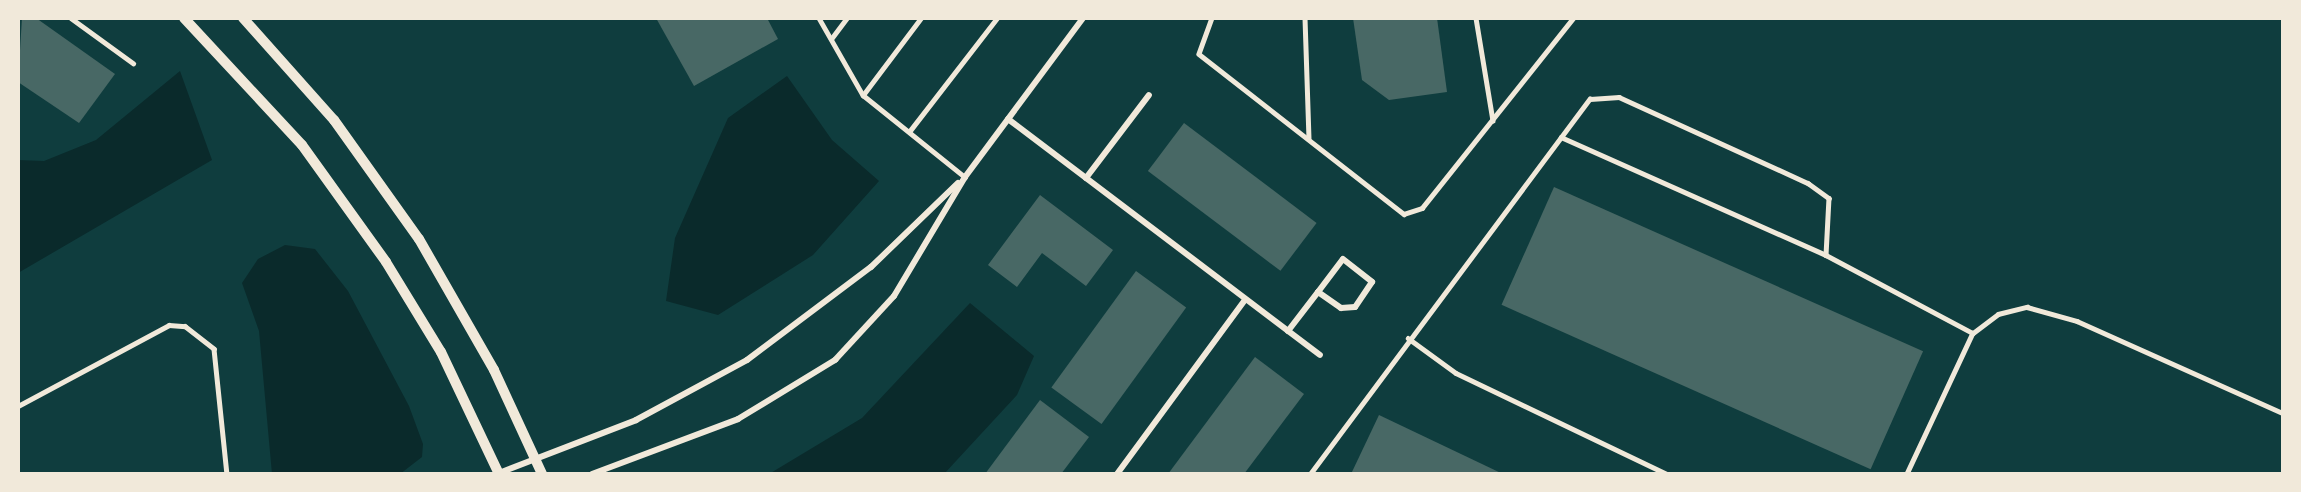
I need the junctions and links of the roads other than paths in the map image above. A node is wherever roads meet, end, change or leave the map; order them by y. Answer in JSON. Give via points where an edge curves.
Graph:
{"nodes":[{"id":1,"x":71,"y":18,"type":"edge"},
{"id":2,"x":184,"y":18,"type":"edge"},
{"id":3,"x":243,"y":18,"type":"edge"},
{"id":4,"x":819,"y":18,"type":"edge"},
{"id":5,"x":847,"y":18,"type":"edge"},
{"id":6,"x":921,"y":18,"type":"edge"},
{"id":7,"x":997,"y":18,"type":"edge"},
{"id":8,"x":1083,"y":18,"type":"edge"},
{"id":9,"x":1212,"y":18,"type":"edge"},
{"id":10,"x":1305,"y":18,"type":"edge"},
{"id":11,"x":1476,"y":18,"type":"edge"},
{"id":12,"x":1573,"y":18,"type":"edge"},
{"id":13,"x":831,"y":39,"type":"junction"},
{"id":14,"x":133,"y":63,"type":"dead end"},
{"id":15,"x":863,"y":95,"type":"junction"},
{"id":16,"x":1149,"y":95,"type":"dead end"},
{"id":17,"x":1008,"y":119,"type":"junction"},
{"id":18,"x":1492,"y":120,"type":"junction"},
{"id":19,"x":909,"y":132,"type":"junction"},
{"id":20,"x":1309,"y":138,"type":"junction"},
{"id":21,"x":1561,"y":138,"type":"junction"},
{"id":22,"x":965,"y":177,"type":"junction"},
{"id":23,"x":1086,"y":178,"type":"junction"},
{"id":24,"x":1826,"y":255,"type":"junction"},
{"id":25,"x":1318,"y":292,"type":"junction"},
{"id":26,"x":1245,"y":300,"type":"junction"},
{"id":27,"x":1288,"y":331,"type":"junction"},
{"id":28,"x":1973,"y":333,"type":"junction"},
{"id":29,"x":1408,"y":339,"type":"junction"},
{"id":30,"x":1320,"y":355,"type":"dead end"},
{"id":31,"x":18,"y":406,"type":"edge"},
{"id":32,"x":2283,"y":413,"type":"edge"},
{"id":33,"x":536,"y":458,"type":"junction"},
{"id":34,"x":227,"y":474,"type":"edge"},
{"id":35,"x":498,"y":474,"type":"edge"},
{"id":36,"x":542,"y":474,"type":"edge"},
{"id":37,"x":592,"y":474,"type":"edge"},
{"id":38,"x":1117,"y":474,"type":"edge"},
{"id":39,"x":1310,"y":474,"type":"edge"},
{"id":40,"x":1667,"y":474,"type":"edge"},
{"id":41,"x":1907,"y":474,"type":"edge"}],
"edges":[{"from":1,"to":14,"type":"lane"},
{"from":2,"to":35,"type":"street","via":[[302,145],[386,262],[447,363]]},
{"from":3,"to":33,"type":"street","via":[[334,120],[420,239]]},
{"from":4,"to":13,"type":"lane"},
{"from":5,"to":13,"type":"lane"},
{"from":6,"to":15,"type":"lane"},
{"from":7,"to":19,"type":"lane"},
{"from":8,"to":17,"type":"street"},
{"from":9,"to":20,"type":"lane","via":[[1199,54]]},
{"from":10,"to":20,"type":"lane"},
{"from":11,"to":18,"type":"lane"},
{"from":12,"to":18,"type":"lane"},
{"from":13,"to":15,"type":"lane"},
{"from":15,"to":19,"type":"lane"},
{"from":16,"to":23,"type":"street"},
{"from":17,"to":22,"type":"street"},
{"from":17,"to":23,"type":"street"},
{"from":18,"to":20,"type":"lane","via":[[1422,208],[1404,214]]},
{"from":19,"to":22,"type":"lane"},
{"from":21,"to":24,"type":"lane"},
{"from":21,"to":24,"type":"lane","via":[[1590,99],[1618,97],[1808,183],[1829,198]]},
{"from":21,"to":29,"type":"lane"},
{"from":22,"to":33,"type":"street","via":[[871,267],[778,340],[636,420]]},
{"from":22,"to":37,"type":"street","via":[[894,296],[835,360],[738,419]]},
{"from":23,"to":26,"type":"street"},
{"from":24,"to":28,"type":"lane"},
{"from":25,"to":25,"type":"street","via":[[1343,259],[1372,282],[1355,307],[1341,308]]},
{"from":25,"to":27,"type":"street"},
{"from":26,"to":27,"type":"street"},
{"from":26,"to":38,"type":"street"},
{"from":27,"to":30,"type":"street"},
{"from":28,"to":32,"type":"lane","via":[[1998,314],[2027,307],[2077,321]]},
{"from":28,"to":41,"type":"lane"},
{"from":29,"to":39,"type":"lane"},
{"from":29,"to":40,"type":"lane","via":[[1456,373]]},
{"from":31,"to":34,"type":"lane","via":[[169,325],[185,326],[214,349]]},
{"from":33,"to":35,"type":"street"},
{"from":33,"to":36,"type":"street"}]}
